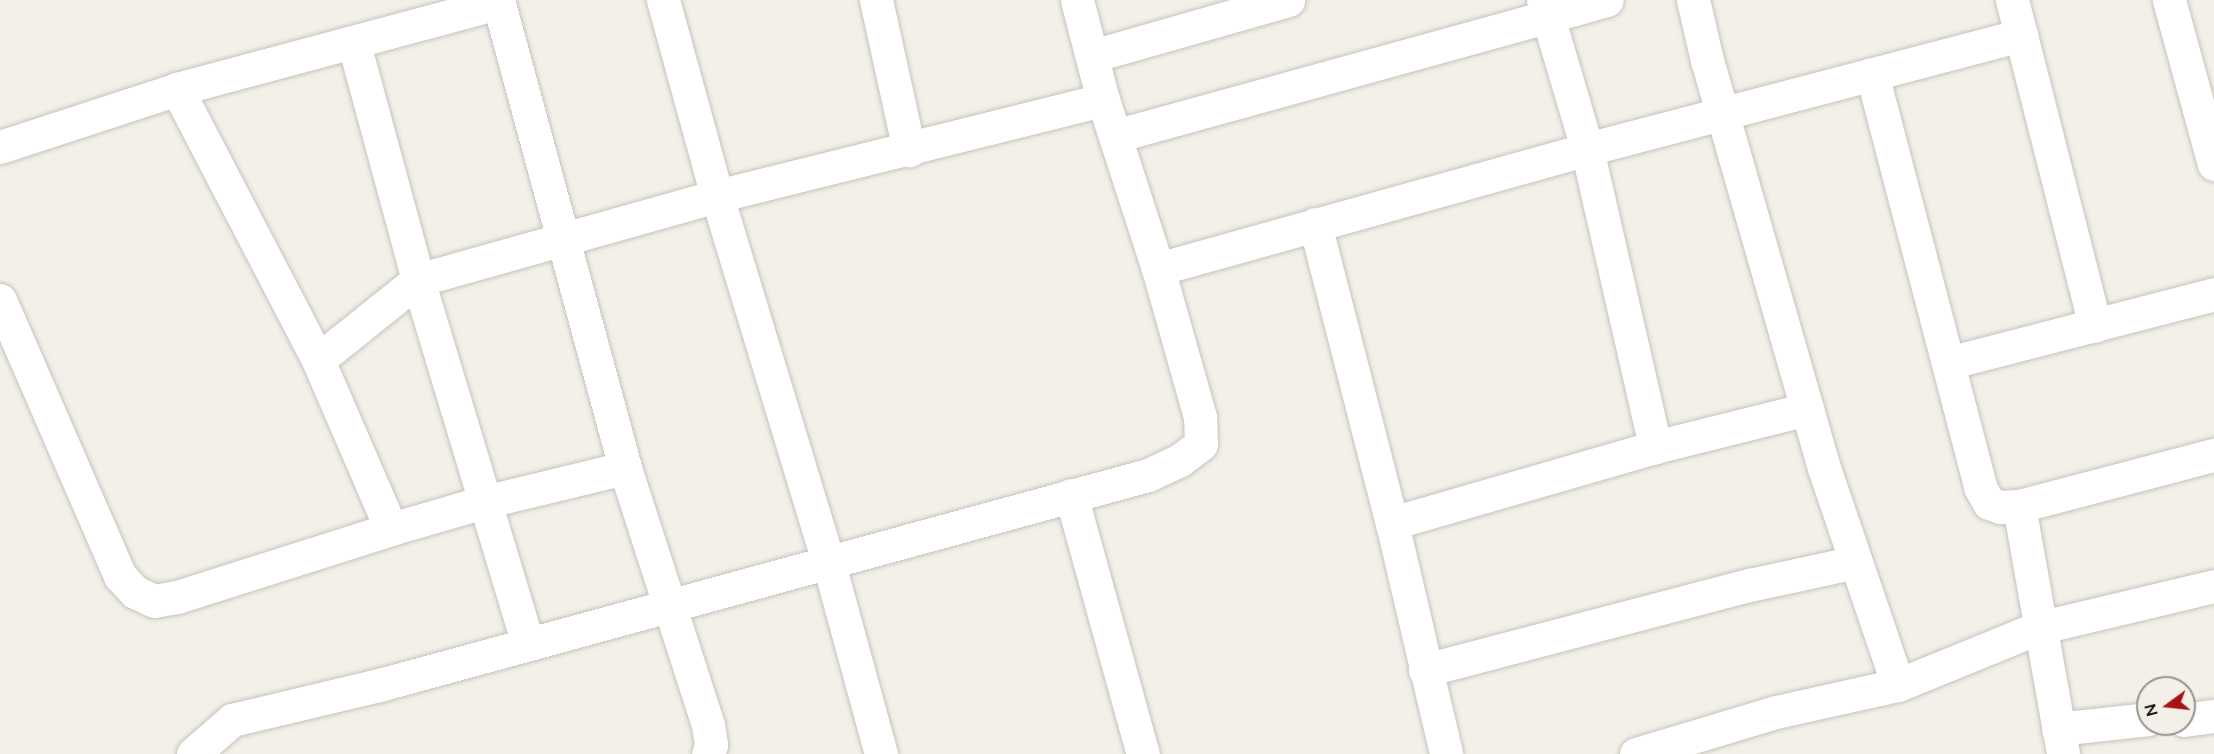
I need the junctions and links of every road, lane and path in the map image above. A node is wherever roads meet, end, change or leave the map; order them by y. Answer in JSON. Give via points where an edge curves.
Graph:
{"nodes":[{"id":1,"x":663,"y":0,"type":"edge"},
{"id":2,"x":876,"y":0,"type":"edge"},
{"id":3,"x":1077,"y":0,"type":"edge"},
{"id":4,"x":1288,"y":0,"type":"edge"},
{"id":5,"x":1608,"y":0,"type":"edge"},
{"id":6,"x":1693,"y":0,"type":"edge"},
{"id":7,"x":2012,"y":0,"type":"edge"},
{"id":8,"x":2169,"y":0,"type":"edge"},
{"id":9,"x":499,"y":2,"type":"edge"},
{"id":10,"x":1251,"y":5,"type":"edge"},
{"id":11,"x":1546,"y":9,"type":"edge"},
{"id":12,"x":2021,"y":35,"type":"junction"},
{"id":13,"x":354,"y":44,"type":"junction"},
{"id":14,"x":1092,"y":56,"type":"junction"},
{"id":15,"x":1872,"y":74,"type":"junction"},
{"id":16,"x":177,"y":89,"type":"junction"},
{"id":17,"x":1103,"y":100,"type":"junction"},
{"id":18,"x":1722,"y":114,"type":"junction"},
{"id":19,"x":1115,"y":136,"type":"junction"},
{"id":20,"x":0,"y":147,"type":"edge"},
{"id":21,"x":1587,"y":149,"type":"junction"},
{"id":22,"x":909,"y":150,"type":"junction"},
{"id":23,"x":2214,"y":164,"type":"edge"},
{"id":24,"x":717,"y":196,"type":"junction"},
{"id":25,"x":1315,"y":224,"type":"junction"},
{"id":26,"x":563,"y":239,"type":"junction"},
{"id":27,"x":1158,"y":269,"type":"junction"},
{"id":28,"x":418,"y":280,"type":"junction"},
{"id":29,"x":2214,"y":294,"type":"edge"},
{"id":30,"x":0,"y":300,"type":"edge"},
{"id":31,"x":2095,"y":326,"type":"junction"},
{"id":32,"x":318,"y":360,"type":"junction"},
{"id":33,"x":1948,"y":363,"type":"junction"},
{"id":34,"x":1807,"y":409,"type":"junction"},
{"id":35,"x":1655,"y":447,"type":"junction"},
{"id":36,"x":2214,"y":455,"type":"edge"},
{"id":37,"x":625,"y":468,"type":"junction"},
{"id":38,"x":1071,"y":495,"type":"junction"},
{"id":39,"x":484,"y":502,"type":"junction"},
{"id":40,"x":2019,"y":506,"type":"junction"},
{"id":41,"x":1392,"y":523,"type":"junction"},
{"id":42,"x":391,"y":529,"type":"junction"},
{"id":43,"x":1856,"y":562,"type":"junction"},
{"id":44,"x":829,"y":564,"type":"junction"},
{"id":45,"x":2214,"y":586,"type":"edge"},
{"id":46,"x":668,"y":605,"type":"junction"},
{"id":47,"x":2038,"y":628,"type":"junction"},
{"id":48,"x":528,"y":644,"type":"junction"},
{"id":49,"x":1425,"y":670,"type":"junction"},
{"id":50,"x":1898,"y":686,"type":"junction"},
{"id":51,"x":2214,"y":716,"type":"edge"},
{"id":52,"x":2196,"y":718,"type":"edge"},
{"id":53,"x":2136,"y":722,"type":"edge"},
{"id":54,"x":2061,"y":741,"type":"edge"},
{"id":55,"x":1690,"y":745,"type":"edge"},
{"id":56,"x":193,"y":754,"type":"edge"},
{"id":57,"x":708,"y":754,"type":"edge"},
{"id":58,"x":881,"y":754,"type":"edge"},
{"id":59,"x":1143,"y":754,"type":"edge"},
{"id":60,"x":1446,"y":754,"type":"edge"},
{"id":61,"x":1636,"y":754,"type":"edge"}],
"edges":[{"from":1,"to":24,"type":"street"},
{"from":2,"to":22,"type":"street"},
{"from":3,"to":14,"type":"street"},
{"from":4,"to":10,"type":"street"},
{"from":5,"to":11,"type":"street"},
{"from":6,"to":18,"type":"street"},
{"from":7,"to":12,"type":"street"},
{"from":8,"to":23,"type":"street"},
{"from":9,"to":13,"type":"street"},
{"from":9,"to":26,"type":"street"},
{"from":10,"to":14,"type":"street"},
{"from":11,"to":19,"type":"street"},
{"from":11,"to":21,"type":"street"},
{"from":12,"to":15,"type":"street"},
{"from":12,"to":31,"type":"street"},
{"from":13,"to":16,"type":"street"},
{"from":13,"to":28,"type":"street"},
{"from":14,"to":17,"type":"street"},
{"from":15,"to":18,"type":"street"},
{"from":15,"to":33,"type":"street"},
{"from":16,"to":20,"type":"street"},
{"from":16,"to":32,"type":"street"},
{"from":17,"to":19,"type":"street"},
{"from":17,"to":22,"type":"street"},
{"from":18,"to":21,"type":"street"},
{"from":18,"to":34,"type":"street"},
{"from":19,"to":27,"type":"street"},
{"from":21,"to":25,"type":"street"},
{"from":21,"to":35,"type":"street"},
{"from":22,"to":24,"type":"street"},
{"from":24,"to":26,"type":"street"},
{"from":24,"to":44,"type":"street"},
{"from":25,"to":27,"type":"street"},
{"from":25,"to":41,"type":"street"},
{"from":26,"to":28,"type":"street"},
{"from":26,"to":37,"type":"street"},
{"from":27,"to":38,"type":"street","via":[[1200,417],[1201,444],[1180,460],[1148,475]]},
{"from":28,"to":32,"type":"street"},
{"from":28,"to":39,"type":"street"},
{"from":29,"to":31,"type":"street"},
{"from":30,"to":42,"type":"street","via":[[120,576],[135,592],[154,601],[177,597]]},
{"from":31,"to":33,"type":"street"},
{"from":32,"to":42,"type":"street"},
{"from":33,"to":40,"type":"street","via":[[1980,487],[1989,502],[2000,507]]},
{"from":34,"to":35,"type":"street"},
{"from":34,"to":43,"type":"street"},
{"from":35,"to":41,"type":"street"},
{"from":36,"to":40,"type":"street"},
{"from":37,"to":39,"type":"street"},
{"from":37,"to":46,"type":"street"},
{"from":38,"to":44,"type":"street"},
{"from":38,"to":59,"type":"street"},
{"from":39,"to":42,"type":"street"},
{"from":39,"to":48,"type":"street"},
{"from":40,"to":47,"type":"street"},
{"from":41,"to":49,"type":"street"},
{"from":43,"to":49,"type":"street","via":[[1750,585]]},
{"from":43,"to":50,"type":"street"},
{"from":44,"to":46,"type":"street"},
{"from":44,"to":58,"type":"street"},
{"from":45,"to":47,"type":"street"},
{"from":46,"to":48,"type":"street"},
{"from":46,"to":57,"type":"street","via":[[708,725]]},
{"from":47,"to":50,"type":"street"},
{"from":47,"to":54,"type":"street"},
{"from":48,"to":56,"type":"street","via":[[232,720]]},
{"from":49,"to":60,"type":"street"},
{"from":50,"to":55,"type":"street","via":[[1776,712]]},
{"from":51,"to":52,"type":"street"},
{"from":53,"to":54,"type":"street"},
{"from":55,"to":61,"type":"street"}]}
